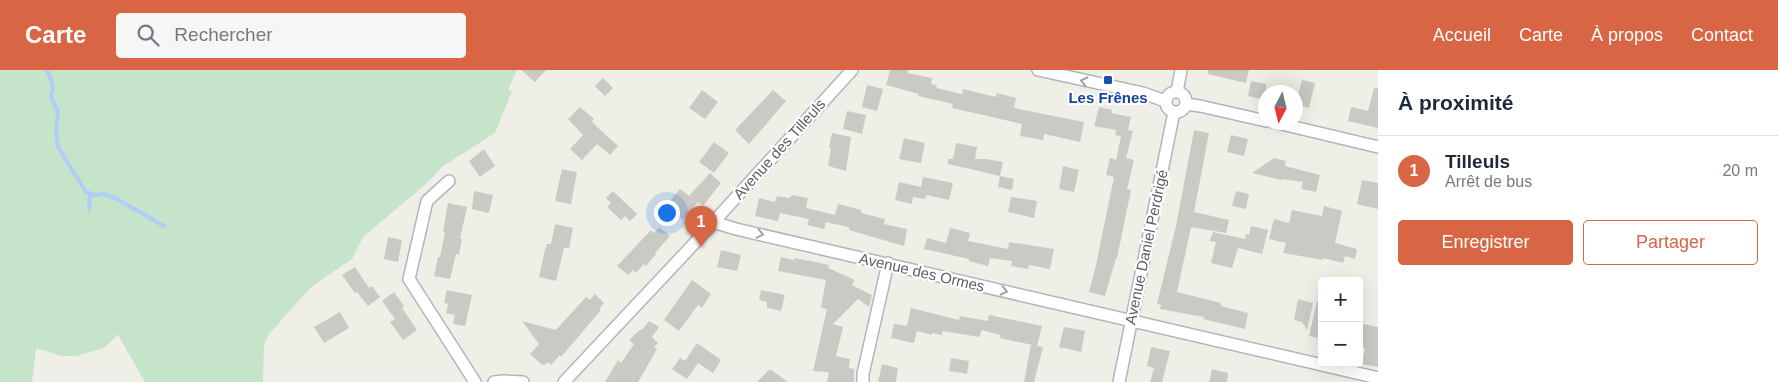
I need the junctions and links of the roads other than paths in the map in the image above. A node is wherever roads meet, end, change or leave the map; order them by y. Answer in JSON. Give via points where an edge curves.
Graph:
{"nodes":[{"id":1,"x":852,"y":70,"type":"edge"},
{"id":2,"x":1038,"y":70,"type":"edge"},
{"id":3,"x":1181,"y":70,"type":"edge"},
{"id":4,"x":1178,"y":92,"type":"junction"},
{"id":5,"x":1166,"y":100,"type":"junction"},
{"id":6,"x":1186,"y":104,"type":"junction"},
{"id":7,"x":1174,"y":112,"type":"junction"},
{"id":8,"x":1258,"y":119,"type":"edge"},
{"id":9,"x":1303,"y":129,"type":"edge"},
{"id":10,"x":1378,"y":147,"type":"edge"},
{"id":11,"x":450,"y":182,"type":"dead end"},
{"id":12,"x":713,"y":222,"type":"junction"},
{"id":13,"x":888,"y":263,"type":"junction"},
{"id":14,"x":1131,"y":321,"type":"junction"},
{"id":15,"x":1378,"y":378,"type":"edge"},
{"id":16,"x":475,"y":382,"type":"edge"},
{"id":17,"x":494,"y":382,"type":"edge"},
{"id":18,"x":523,"y":382,"type":"edge"},
{"id":19,"x":564,"y":382,"type":"edge"},
{"id":20,"x":863,"y":382,"type":"edge"},
{"id":21,"x":1119,"y":382,"type":"edge"}],
"edges":[{"from":1,"to":12,"type":"street","name":"Avenue des Tilleuls"},
{"from":5,"to":2,"type":"street","one_way":true},
{"from":3,"to":4,"type":"street"},
{"from":4,"to":5,"type":"street","via":[[1171,93]]},
{"from":4,"to":6,"type":"street"},
{"from":5,"to":7,"type":"street","via":[[1166,107]]},
{"from":6,"to":7,"type":"street","via":[[1183,110]]},
{"from":6,"to":8,"type":"street"},
{"from":7,"to":14,"type":"street","name":"Avenue Daniel Perdrigé"},
{"from":9,"to":10,"type":"street"},
{"from":11,"to":16,"type":"street","via":[[427,200],[409,279]]},
{"from":12,"to":13,"type":"street","name":"Avenue des Ormes","one_way":true},
{"from":12,"to":19,"type":"street","name":"Avenue des Tilleuls"},
{"from":13,"to":14,"type":"street","name":"Avenue des Ormes","one_way":true},
{"from":13,"to":20,"type":"street"},
{"from":14,"to":15,"type":"street","name":"Avenue des Ormes"},
{"from":14,"to":21,"type":"street","name":"Avenue Daniel Perdrigé"},
{"from":17,"to":18,"type":"street"}]}
